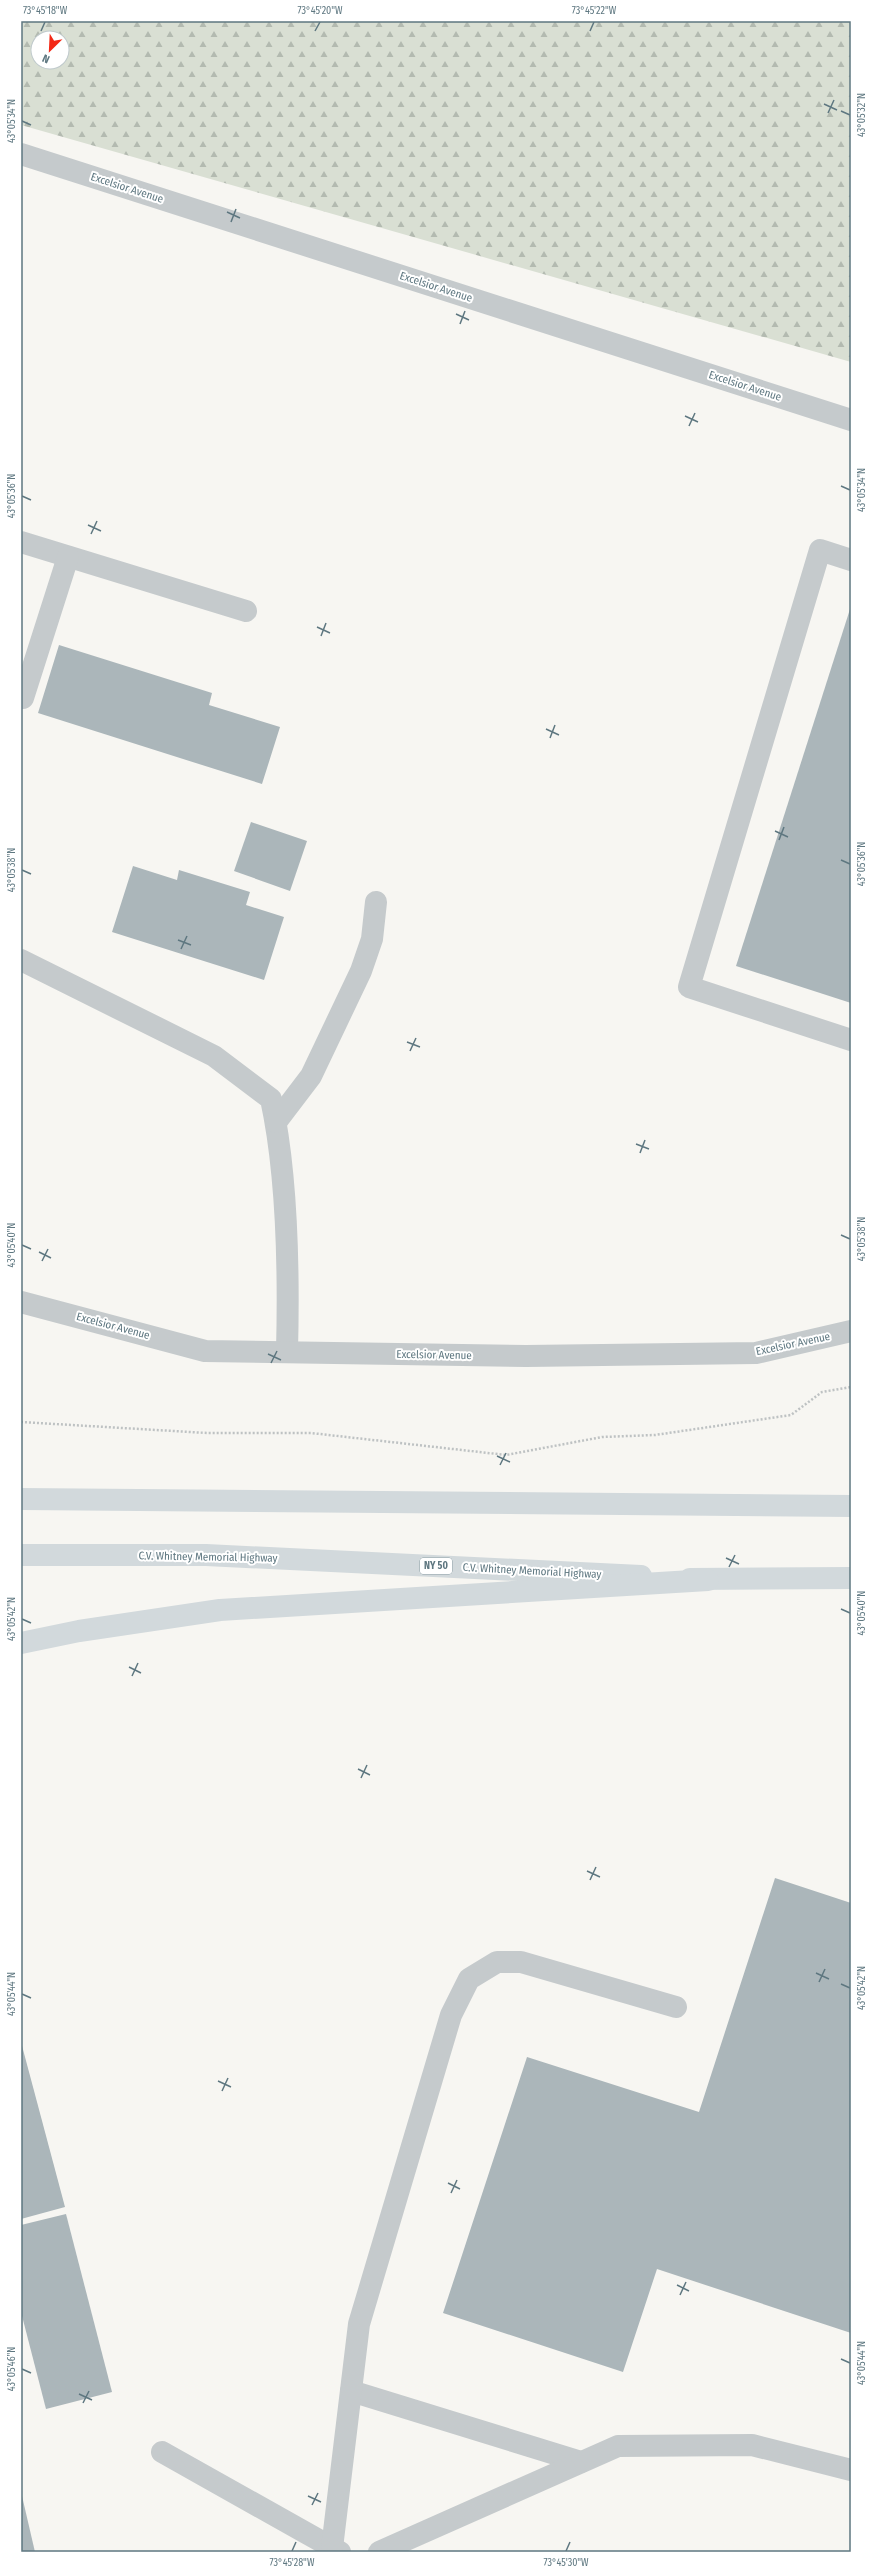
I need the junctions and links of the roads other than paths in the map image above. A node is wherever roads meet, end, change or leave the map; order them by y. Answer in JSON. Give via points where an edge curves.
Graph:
{"nodes":[{"id":1,"x":21,"y":154,"type":"edge"},
{"id":2,"x":851,"y":420,"type":"edge"},
{"id":3,"x":21,"y":542,"type":"edge"},
{"id":4,"x":68,"y":557,"type":"junction"},
{"id":5,"x":851,"y":560,"type":"edge"},
{"id":6,"x":246,"y":611,"type":"dead end"},
{"id":7,"x":23,"y":698,"type":"dead end"},
{"id":8,"x":376,"y":902,"type":"dead end"},
{"id":9,"x":21,"y":960,"type":"edge"},
{"id":10,"x":851,"y":1040,"type":"edge"},
{"id":11,"x":276,"y":1122,"type":"junction"},
{"id":12,"x":21,"y":1302,"type":"edge"},
{"id":13,"x":851,"y":1331,"type":"edge"},
{"id":14,"x":287,"y":1352,"type":"junction"},
{"id":15,"x":21,"y":1499,"type":"edge"},
{"id":16,"x":851,"y":1506,"type":"edge"},
{"id":17,"x":21,"y":1555,"type":"edge"},
{"id":18,"x":851,"y":1578,"type":"edge"},
{"id":19,"x":708,"y":1580,"type":"junction"},
{"id":20,"x":21,"y":1643,"type":"edge"},
{"id":21,"x":676,"y":2008,"type":"dead end"},
{"id":22,"x":351,"y":2391,"type":"junction"},
{"id":23,"x":162,"y":2452,"type":"dead end"},
{"id":24,"x":581,"y":2462,"type":"junction"},
{"id":25,"x":851,"y":2470,"type":"edge"},
{"id":26,"x":336,"y":2550,"type":"edge"},
{"id":27,"x":379,"y":2552,"type":"edge"}],
"edges":[{"from":1,"to":2,"type":"street","name":"Excelsior Avenue"},
{"from":3,"to":4,"type":"street"},
{"from":4,"to":6,"type":"street"},
{"from":4,"to":7,"type":"street"},
{"from":5,"to":10,"type":"street","via":[[820,550],[689,986]]},
{"from":8,"to":11,"type":"street","via":[[372,939],[361,971],[311,1076]]},
{"from":9,"to":11,"type":"street","via":[[214,1056],[271,1099]]},
{"from":11,"to":14,"type":"street","via":[[279,1135],[288,1290]]},
{"from":12,"to":14,"type":"street","name":"Excelsior Avenue","via":[[205,1351]]},
{"from":13,"to":14,"type":"street","name":"Excelsior Avenue","via":[[756,1353],[526,1356]]},
{"from":15,"to":16,"type":"highway"},
{"from":17,"to":19,"type":"highway","name":"C.V. Whitney Memorial Highway","number":"NY 50","via":[[206,1555]]},
{"from":18,"to":19,"type":"highway","name":"C.V. Whitney Memorial Highway","number":"NY 50"},
{"from":19,"to":20,"type":"highway","via":[[220,1610],[79,1631]]},
{"from":21,"to":22,"type":"street","via":[[521,1962],[497,1962],[469,1979],[451,2015],[359,2324]]},
{"from":22,"to":24,"type":"street"},
{"from":22,"to":26,"type":"street"},
{"from":23,"to":26,"type":"street"},
{"from":24,"to":25,"type":"street","via":[[618,2446],[752,2445]]},
{"from":24,"to":27,"type":"street"}]}
